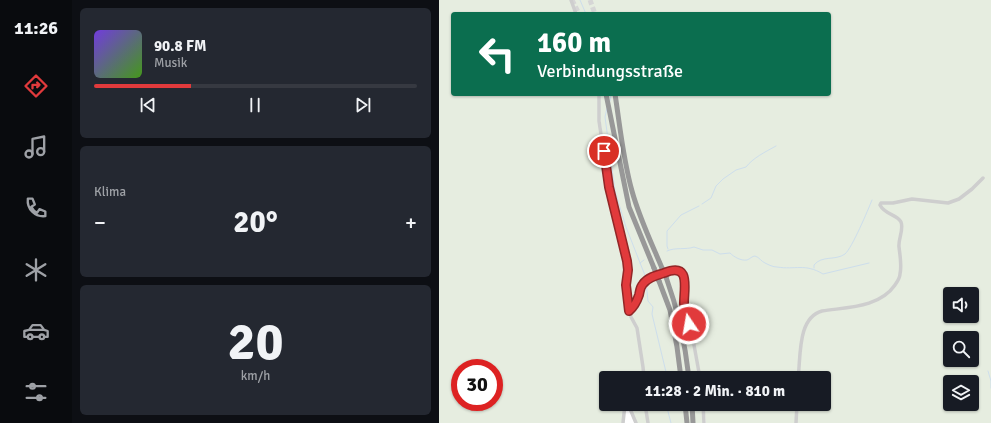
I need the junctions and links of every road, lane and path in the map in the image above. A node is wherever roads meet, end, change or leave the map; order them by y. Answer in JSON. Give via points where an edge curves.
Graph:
{"nodes":[{"id":1,"x":571,"y":0,"type":"edge"},
{"id":2,"x":575,"y":12,"type":"edge"},
{"id":3,"x":599,"y":96,"type":"edge"},
{"id":4,"x":607,"y":96,"type":"edge"},
{"id":5,"x":615,"y":96,"type":"edge"},
{"id":6,"x":983,"y":178,"type":"dead end"},
{"id":7,"x":629,"y":311,"type":"junction"},
{"id":8,"x":643,"y":371,"type":"edge"},
{"id":9,"x":680,"y":371,"type":"edge"},
{"id":10,"x":688,"y":371,"type":"edge"},
{"id":11,"x":699,"y":371,"type":"edge"},
{"id":12,"x":799,"y":371,"type":"edge"},
{"id":13,"x":626,"y":411,"type":"edge"},
{"id":14,"x":630,"y":411,"type":"edge"},
{"id":15,"x":646,"y":411,"type":"edge"},
{"id":16,"x":686,"y":411,"type":"edge"},
{"id":17,"x":692,"y":411,"type":"edge"},
{"id":18,"x":703,"y":411,"type":"edge"},
{"id":19,"x":797,"y":411,"type":"edge"},
{"id":20,"x":623,"y":423,"type":"edge"},
{"id":21,"x":636,"y":423,"type":"edge"},
{"id":22,"x":648,"y":423,"type":"edge"},
{"id":23,"x":687,"y":423,"type":"edge"},
{"id":24,"x":693,"y":423,"type":"edge"},
{"id":25,"x":704,"y":423,"type":"edge"},
{"id":26,"x":796,"y":423,"type":"edge"}],
"edges":[{"from":1,"to":2,"type":"street"},
{"from":3,"to":7,"type":"street","via":[[599,121],[609,187],[628,267],[626,285]]},
{"from":4,"to":9,"type":"highway","bridge":true,"via":[[629,207],[670,310]]},
{"from":5,"to":10,"type":"highway","bridge":true,"via":[[632,190],[666,277],[680,322]]},
{"from":6,"to":12,"type":"street","via":[[959,199],[947,203],[911,199],[881,203],[882,209],[897,217],[902,226],[899,244],[900,275],[891,291],[879,300],[869,304],[816,312],[803,332]]},
{"from":7,"to":8,"type":"street","via":[[638,332]]},
{"from":7,"to":11,"type":"street","via":[[636,302],[644,282],[670,270],[683,273],[685,311]]},
{"from":13,"to":20,"type":"street"},
{"from":14,"to":21,"type":"street"},
{"from":15,"to":22,"type":"street"},
{"from":16,"to":23,"type":"highway"},
{"from":17,"to":24,"type":"highway"},
{"from":18,"to":25,"type":"street"},
{"from":19,"to":26,"type":"street"}]}
